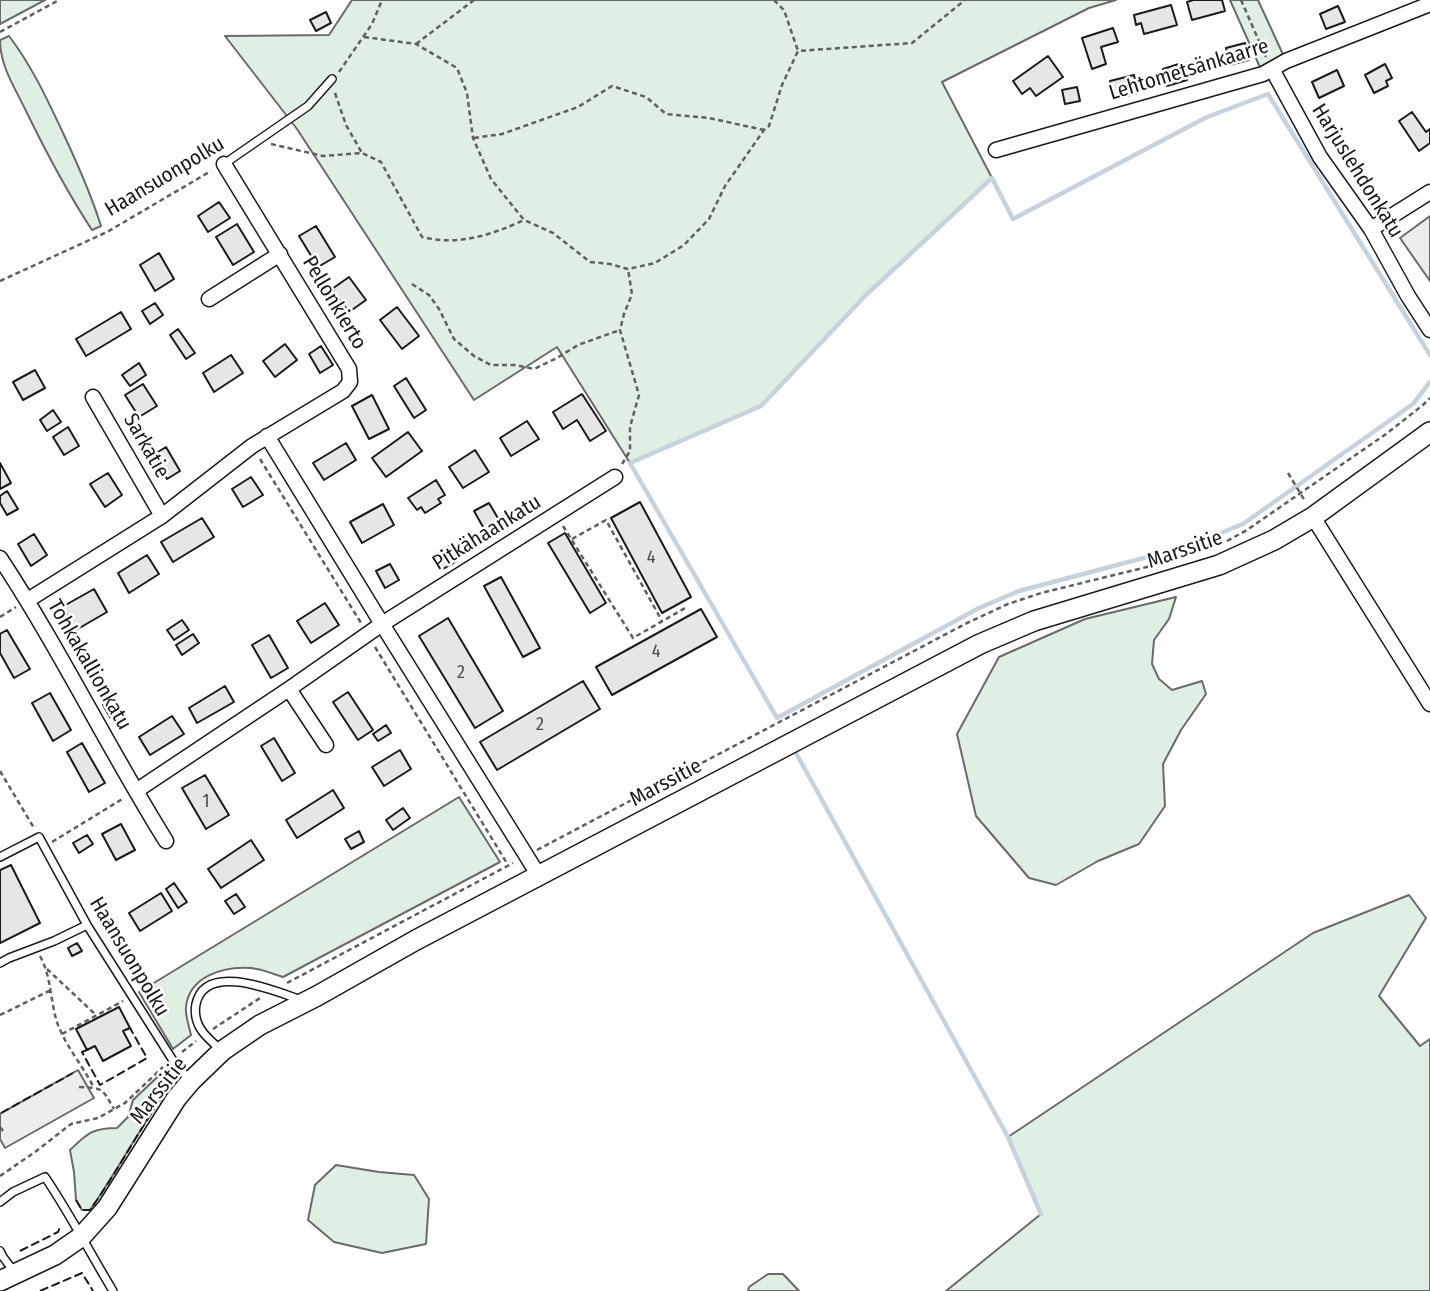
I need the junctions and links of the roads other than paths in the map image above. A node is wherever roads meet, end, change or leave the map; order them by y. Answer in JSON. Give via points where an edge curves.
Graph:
{"nodes":[{"id":1,"x":1430,"y":4,"type":"edge"},
{"id":2,"x":1272,"y":69,"type":"junction"},
{"id":3,"x":332,"y":79,"type":"road end"},
{"id":4,"x":996,"y":150,"type":"dead end"},
{"id":5,"x":224,"y":164,"type":"joint"},
{"id":6,"x":1430,"y":192,"type":"edge"},
{"id":7,"x":1371,"y":229,"type":"junction"},
{"id":8,"x":280,"y":254,"type":"junction"},
{"id":9,"x":209,"y":299,"type":"dead end"},
{"id":10,"x":1430,"y":330,"type":"edge"},
{"id":11,"x":93,"y":397,"type":"dead end"},
{"id":12,"x":1430,"y":432,"type":"edge"},
{"id":13,"x":267,"y":436,"type":"junction"},
{"id":14,"x":615,"y":477,"type":"road end"},
{"id":15,"x":162,"y":516,"type":"junction"},
{"id":16,"x":1313,"y":517,"type":"junction"},
{"id":17,"x":0,"y":558,"type":"edge"},
{"id":18,"x":28,"y":600,"type":"junction"},
{"id":19,"x":382,"y":624,"type":"junction"},
{"id":20,"x":289,"y":689,"type":"junction"},
{"id":21,"x":1430,"y":704,"type":"edge"},
{"id":22,"x":326,"y":745,"type":"dead end"},
{"id":23,"x":136,"y":791,"type":"junction"},
{"id":24,"x":166,"y":841,"type":"dead end"},
{"id":25,"x":0,"y":857,"type":"edge"},
{"id":26,"x":540,"y":876,"type":"junction"},
{"id":27,"x":87,"y":925,"type":"junction"},
{"id":28,"x":0,"y":963,"type":"edge"},
{"id":29,"x":305,"y":1001,"type":"junction"},
{"id":30,"x":222,"y":1051,"type":"junction"},
{"id":31,"x":191,"y":1081,"type":"junction"},
{"id":32,"x":0,"y":1202,"type":"edge"},
{"id":33,"x":81,"y":1237,"type":"junction"},
{"id":34,"x":0,"y":1251,"type":"edge"},
{"id":35,"x":8,"y":1277,"type":"edge"},
{"id":36,"x":113,"y":1291,"type":"edge"}],
"edges":[{"from":1,"to":2,"type":"street","name":"Lehtometsänkaarre"},
{"from":2,"to":4,"type":"street","name":"Lehtometsänkaarre"},
{"from":2,"to":7,"type":"street","name":"Harjuslehdonkatu","via":[[1320,157]]},
{"from":3,"to":5,"type":"lane","name":"Haansuonpolku","via":[[308,106]]},
{"from":5,"to":8,"type":"street","name":"Pellonkierto"},
{"from":6,"to":7,"type":"street"},
{"from":7,"to":10,"type":"street","name":"Harjuslehdonkatu"},
{"from":8,"to":9,"type":"street"},
{"from":8,"to":13,"type":"street","name":"Pellonkierto","via":[[349,369],[350,382],[343,391]]},
{"from":11,"to":15,"type":"street","name":"Sarkatie"},
{"from":12,"to":16,"type":"main road","name":"Marssitie"},
{"from":13,"to":15,"type":"street","name":"Tohkakallionkatu"},
{"from":13,"to":19,"type":"street"},
{"from":14,"to":19,"type":"street","name":"Pitkähaankatu"},
{"from":15,"to":18,"type":"street","name":"Tohkakallionkatu"},
{"from":16,"to":21,"type":"street"},
{"from":16,"to":26,"type":"main road","name":"Marssitie","via":[[1219,565],[1034,621],[980,644]]},
{"from":17,"to":18,"type":"street"},
{"from":18,"to":23,"type":"street","name":"Tohkakallionkatu"},
{"from":19,"to":20,"type":"street"},
{"from":19,"to":26,"type":"street"},
{"from":20,"to":22,"type":"street"},
{"from":20,"to":23,"type":"street"},
{"from":23,"to":24,"type":"street","name":"Tohkakallionkatu"},
{"from":25,"to":27,"type":"lane","name":"Haansuonpolku","via":[[39,837]]},
{"from":26,"to":29,"type":"main road","name":"Marssitie"},
{"from":27,"to":28,"type":"lane"},
{"from":27,"to":31,"type":"lane","name":"Haansuonpolku","via":[[172,1059]]},
{"from":29,"to":30,"type":"main road","name":"Marssitie"},
{"from":29,"to":30,"type":"lane","via":[[242,982],[209,985],[198,996],[197,1023]]},
{"from":30,"to":31,"type":"main road","name":"Marssitie"},
{"from":31,"to":33,"type":"main road","name":"Marssitie","via":[[107,1208]]},
{"from":32,"to":33,"type":"lane","via":[[45,1177]]},
{"from":33,"to":35,"type":"main road","name":"Marssitie"},
{"from":33,"to":36,"type":"lane"},
{"from":34,"to":35,"type":"lane"}]}
